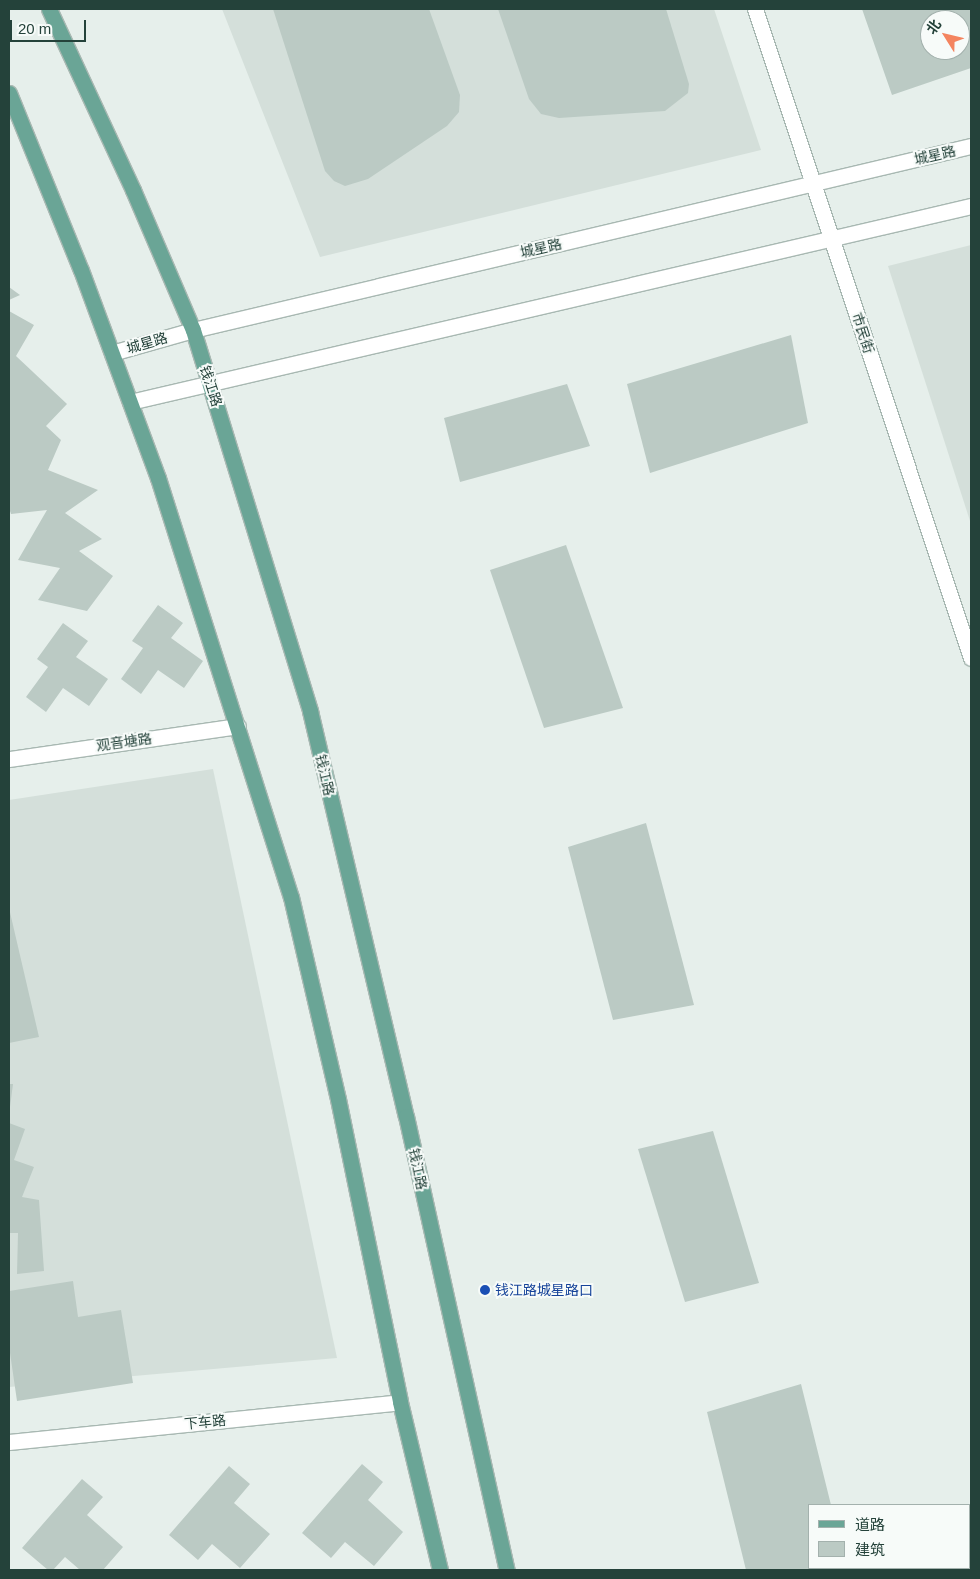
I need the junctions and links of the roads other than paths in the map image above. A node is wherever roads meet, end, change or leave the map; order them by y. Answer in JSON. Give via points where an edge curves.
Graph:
{"nodes":[{"id":1,"x":49,"y":9,"type":"edge"},
{"id":2,"x":755,"y":9,"type":"edge"},
{"id":3,"x":9,"y":93,"type":"edge"},
{"id":4,"x":971,"y":146,"type":"edge"},
{"id":5,"x":814,"y":184,"type":"junction"},
{"id":6,"x":971,"y":206,"type":"edge"},
{"id":7,"x":832,"y":239,"type":"junction"},
{"id":8,"x":193,"y":330,"type":"junction"},
{"id":9,"x":112,"y":353,"type":"junction"},
{"id":10,"x":209,"y":382,"type":"junction"},
{"id":11,"x":130,"y":402,"type":"junction"},
{"id":12,"x":971,"y":658,"type":"edge"},
{"id":13,"x":238,"y":726,"type":"junction"},
{"id":14,"x":9,"y":759,"type":"edge"},
{"id":15,"x":400,"y":1402,"type":"junction"},
{"id":16,"x":9,"y":1442,"type":"edge"},
{"id":17,"x":440,"y":1570,"type":"edge"},
{"id":18,"x":507,"y":1570,"type":"edge"}],
"edges":[{"from":1,"to":8,"type":"main road","name":"钱江路","via":[[133,190]]},
{"from":2,"to":5,"type":"street","name":"市民街"},
{"from":3,"to":9,"type":"main road"},
{"from":4,"to":5,"type":"street","name":"城星路"},
{"from":5,"to":7,"type":"street","name":"市民街"},
{"from":5,"to":8,"type":"street","name":"城星路"},
{"from":6,"to":7,"type":"street"},
{"from":7,"to":10,"type":"street"},
{"from":7,"to":12,"type":"street","name":"市民街"},
{"from":8,"to":9,"type":"street","name":"城星路"},
{"from":8,"to":10,"type":"main road","name":"钱江路"},
{"from":9,"to":11,"type":"main road"},
{"from":10,"to":11,"type":"street"},
{"from":10,"to":18,"type":"main road","name":"钱江路","via":[[310,711],[406,1116]]},
{"from":11,"to":13,"type":"main road"},
{"from":13,"to":14,"type":"street","name":"观音塘路"},
{"from":13,"to":15,"type":"main road","via":[[291,897],[338,1099]]},
{"from":15,"to":16,"type":"street","name":"下车路"},
{"from":15,"to":17,"type":"main road"}]}
